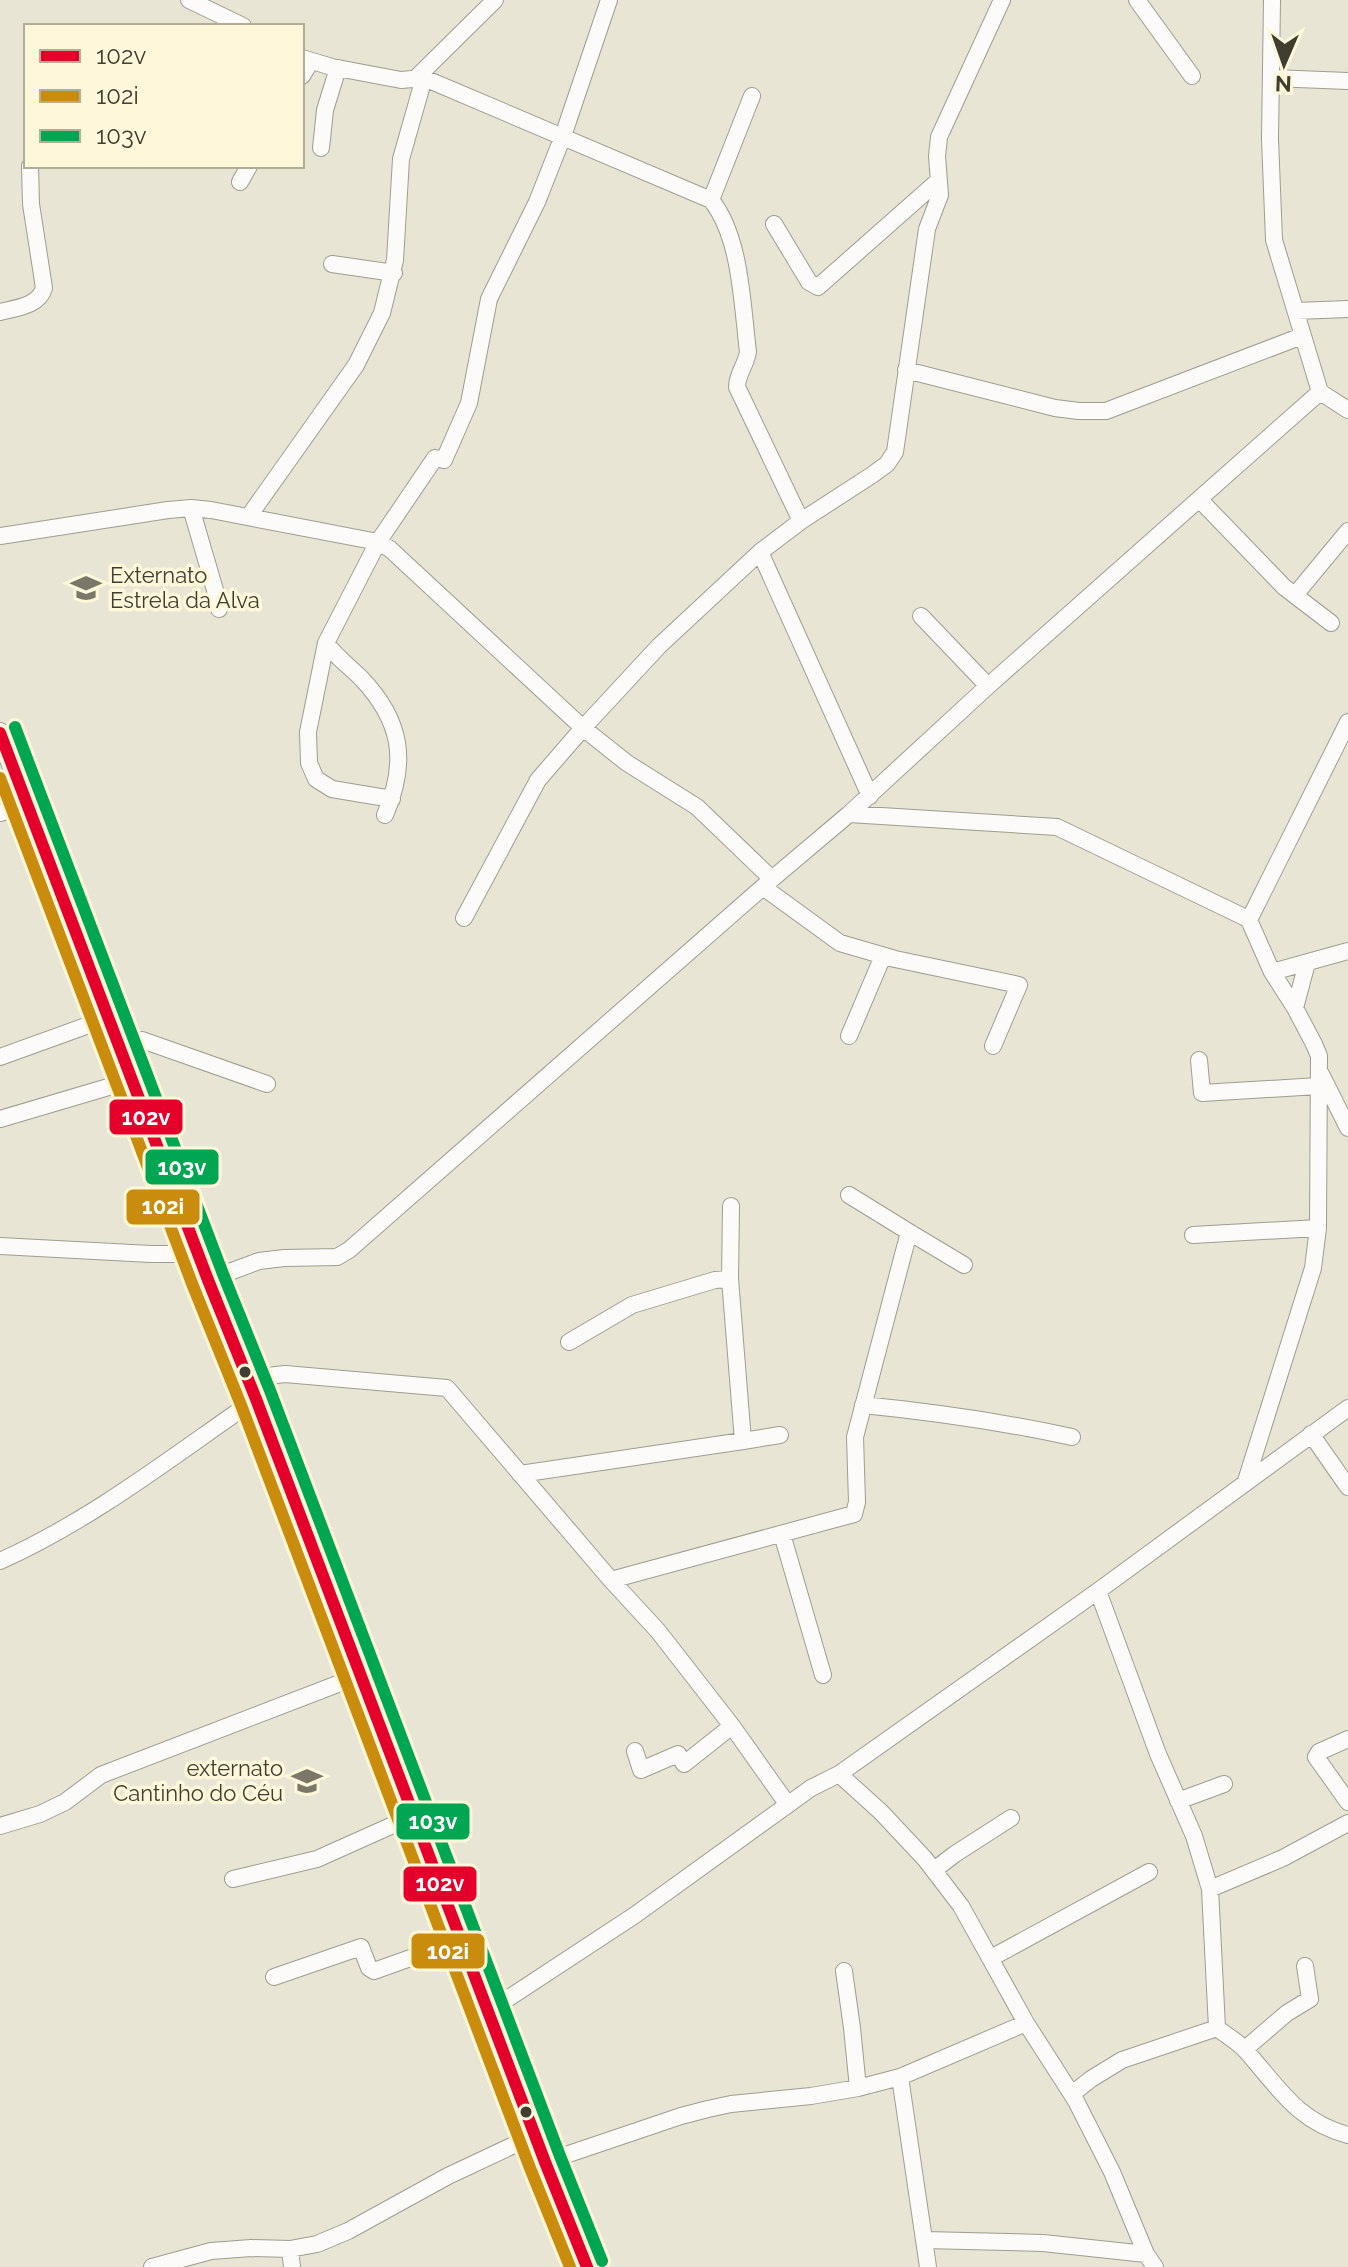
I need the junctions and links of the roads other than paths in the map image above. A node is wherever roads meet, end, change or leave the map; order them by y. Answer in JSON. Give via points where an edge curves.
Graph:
{"nodes":[{"id":1,"x":189,"y":0,"type":"edge"},
{"id":2,"x":495,"y":0,"type":"edge"},
{"id":3,"x":609,"y":0,"type":"edge"},
{"id":4,"x":1002,"y":0,"type":"edge"},
{"id":5,"x":1137,"y":0,"type":"edge"},
{"id":6,"x":1272,"y":0,"type":"edge"},
{"id":7,"x":239,"y":24,"type":"edge"},
{"id":8,"x":305,"y":65,"type":"edge"},
{"id":9,"x":338,"y":68,"type":"junction"},
{"id":10,"x":1192,"y":76,"type":"dead end"},
{"id":11,"x":421,"y":77,"type":"junction"},
{"id":12,"x":1272,"y":78,"type":"junction"},
{"id":13,"x":1348,"y":81,"type":"edge"},
{"id":14,"x":752,"y":96,"type":"dead end"},
{"id":15,"x":563,"y":136,"type":"junction"},
{"id":16,"x":321,"y":148,"type":"dead end"},
{"id":17,"x":30,"y":168,"type":"edge"},
{"id":18,"x":248,"y":168,"type":"edge"},
{"id":19,"x":938,"y":181,"type":"junction"},
{"id":20,"x":240,"y":182,"type":"dead end"},
{"id":21,"x":711,"y":200,"type":"junction"},
{"id":22,"x":774,"y":224,"type":"dead end"},
{"id":23,"x":332,"y":264,"type":"dead end"},
{"id":24,"x":394,"y":273,"type":"junction"},
{"id":25,"x":1348,"y":309,"type":"edge"},
{"id":26,"x":1296,"y":311,"type":"junction"},
{"id":27,"x":0,"y":312,"type":"edge"},
{"id":28,"x":1302,"y":336,"type":"junction"},
{"id":29,"x":906,"y":370,"type":"junction"},
{"id":30,"x":1320,"y":392,"type":"junction"},
{"id":31,"x":1348,"y":410,"type":"edge"},
{"id":32,"x":1200,"y":500,"type":"junction"},
{"id":33,"x":191,"y":508,"type":"junction"},
{"id":34,"x":249,"y":516,"type":"junction"},
{"id":35,"x":801,"y":521,"type":"junction"},
{"id":36,"x":1348,"y":531,"type":"edge"},
{"id":37,"x":0,"y":536,"type":"edge"},
{"id":38,"x":378,"y":542,"type":"junction"},
{"id":39,"x":760,"y":552,"type":"junction"},
{"id":40,"x":1295,"y":595,"type":"junction"},
{"id":41,"x":219,"y":609,"type":"dead end"},
{"id":42,"x":921,"y":616,"type":"dead end"},
{"id":43,"x":1331,"y":623,"type":"dead end"},
{"id":44,"x":326,"y":643,"type":"junction"},
{"id":45,"x":988,"y":686,"type":"junction"},
{"id":46,"x":1348,"y":722,"type":"edge"},
{"id":47,"x":583,"y":728,"type":"junction"},
{"id":48,"x":0,"y":733,"type":"edge"},
{"id":49,"x":870,"y":796,"type":"junction"},
{"id":50,"x":392,"y":799,"type":"junction"},
{"id":51,"x":27,"y":805,"type":"junction"},
{"id":52,"x":0,"y":813,"type":"edge"},
{"id":53,"x":849,"y":814,"type":"junction"},
{"id":54,"x":385,"y":815,"type":"dead end"},
{"id":55,"x":768,"y":883,"type":"junction"},
{"id":56,"x":464,"y":918,"type":"dead end"},
{"id":57,"x":1249,"y":920,"type":"junction"},
{"id":58,"x":1348,"y":952,"type":"edge"},
{"id":59,"x":883,"y":956,"type":"junction"},
{"id":60,"x":1307,"y":963,"type":"junction"},
{"id":61,"x":1272,"y":972,"type":"junction"},
{"id":62,"x":1295,"y":1008,"type":"junction"},
{"id":63,"x":108,"y":1018,"type":"junction"},
{"id":64,"x":849,"y":1036,"type":"dead end"},
{"id":65,"x":993,"y":1046,"type":"dead end"},
{"id":66,"x":119,"y":1047,"type":"junction"},
{"id":67,"x":0,"y":1057,"type":"edge"},
{"id":68,"x":1199,"y":1060,"type":"dead end"},
{"id":69,"x":1318,"y":1077,"type":"junction"},
{"id":70,"x":132,"y":1080,"type":"junction"},
{"id":71,"x":267,"y":1084,"type":"dead end"},
{"id":72,"x":0,"y":1119,"type":"edge"},
{"id":73,"x":1348,"y":1126,"type":"edge"},
{"id":74,"x":849,"y":1195,"type":"dead end"},
{"id":75,"x":731,"y":1206,"type":"dead end"},
{"id":76,"x":1318,"y":1228,"type":"junction"},
{"id":77,"x":909,"y":1232,"type":"junction"},
{"id":78,"x":1193,"y":1235,"type":"dead end"},
{"id":79,"x":0,"y":1246,"type":"edge"},
{"id":80,"x":198,"y":1254,"type":"junction"},
{"id":81,"x":964,"y":1265,"type":"dead end"},
{"id":82,"x":730,"y":1279,"type":"junction"},
{"id":83,"x":208,"y":1280,"type":"junction"},
{"id":84,"x":569,"y":1342,"type":"dead end"},
{"id":85,"x":252,"y":1391,"type":"junction"},
{"id":86,"x":863,"y":1405,"type":"junction"},
{"id":87,"x":1348,"y":1408,"type":"edge"},
{"id":88,"x":1311,"y":1434,"type":"junction"},
{"id":89,"x":780,"y":1435,"type":"dead end"},
{"id":90,"x":1072,"y":1437,"type":"dead end"},
{"id":91,"x":743,"y":1441,"type":"junction"},
{"id":92,"x":520,"y":1474,"type":"junction"},
{"id":93,"x":1246,"y":1482,"type":"junction"},
{"id":94,"x":1348,"y":1487,"type":"edge"},
{"id":95,"x":782,"y":1534,"type":"junction"},
{"id":96,"x":0,"y":1561,"type":"edge"},
{"id":97,"x":611,"y":1580,"type":"junction"},
{"id":98,"x":1098,"y":1591,"type":"junction"},
{"id":99,"x":361,"y":1675,"type":"junction"},
{"id":100,"x":823,"y":1675,"type":"dead end"},
{"id":101,"x":732,"y":1726,"type":"junction"},
{"id":102,"x":1348,"y":1739,"type":"edge"},
{"id":103,"x":635,"y":1751,"type":"dead end"},
{"id":104,"x":839,"y":1774,"type":"junction"},
{"id":105,"x":1224,"y":1784,"type":"dead end"},
{"id":106,"x":1178,"y":1801,"type":"junction"},
{"id":107,"x":1348,"y":1802,"type":"edge"},
{"id":108,"x":788,"y":1805,"type":"junction"},
{"id":109,"x":413,"y":1816,"type":"junction"},
{"id":110,"x":1011,"y":1818,"type":"dead end"},
{"id":111,"x":1348,"y":1823,"type":"edge"},
{"id":112,"x":0,"y":1826,"type":"edge"},
{"id":113,"x":934,"y":1870,"type":"junction"},
{"id":114,"x":1149,"y":1872,"type":"dead end"},
{"id":115,"x":233,"y":1879,"type":"dead end"},
{"id":116,"x":1210,"y":1889,"type":"junction"},
{"id":117,"x":461,"y":1940,"type":"junction"},
{"id":118,"x":991,"y":1958,"type":"junction"},
{"id":119,"x":1305,"y":1966,"type":"dead end"},
{"id":120,"x":844,"y":1971,"type":"dead end"},
{"id":121,"x":274,"y":1977,"type":"dead end"},
{"id":122,"x":489,"y":2011,"type":"junction"},
{"id":123,"x":1026,"y":2023,"type":"junction"},
{"id":124,"x":1217,"y":2028,"type":"junction"},
{"id":125,"x":1245,"y":2049,"type":"junction"},
{"id":126,"x":900,"y":2077,"type":"junction"},
{"id":127,"x":858,"y":2088,"type":"junction"},
{"id":128,"x":1072,"y":2094,"type":"junction"},
{"id":129,"x":535,"y":2135,"type":"junction"},
{"id":130,"x":1348,"y":2135,"type":"edge"},
{"id":131,"x":545,"y":2162,"type":"junction"},
{"id":132,"x":925,"y":2240,"type":"junction"},
{"id":133,"x":290,"y":2249,"type":"junction"},
{"id":134,"x":1150,"y":2260,"type":"edge"},
{"id":135,"x":152,"y":2267,"type":"edge"},
{"id":136,"x":292,"y":2267,"type":"edge"},
{"id":137,"x":587,"y":2267,"type":"edge"},
{"id":138,"x":928,"y":2267,"type":"edge"}],
"edges":[{"from":1,"to":7,"type":"street"},
{"from":2,"to":11,"type":"street"},
{"from":3,"to":15,"type":"street"},
{"from":4,"to":19,"type":"street","via":[[939,137]]},
{"from":5,"to":10,"type":"street"},
{"from":6,"to":12,"type":"street"},
{"from":8,"to":9,"type":"street"},
{"from":9,"to":11,"type":"street","via":[[401,80]]},
{"from":9,"to":16,"type":"street"},
{"from":11,"to":15,"type":"street"},
{"from":11,"to":24,"type":"street","via":[[401,159]]},
{"from":12,"to":13,"type":"street"},
{"from":12,"to":26,"type":"street","via":[[1274,240]]},
{"from":14,"to":21,"type":"street"},
{"from":15,"to":21,"type":"street"},
{"from":15,"to":38,"type":"street","via":[[489,299],[469,403],[444,460],[435,458]]},
{"from":17,"to":27,"type":"street","via":[[43,293],[33,303]]},
{"from":18,"to":20,"type":"street"},
{"from":19,"to":22,"type":"street","via":[[818,287],[809,282]]},
{"from":19,"to":29,"type":"street","via":[[940,195],[927,229]]},
{"from":21,"to":35,"type":"street","via":[[733,241],[748,352],[737,387]]},
{"from":23,"to":24,"type":"street"},
{"from":24,"to":34,"type":"street","via":[[382,313],[356,365]]},
{"from":25,"to":26,"type":"street"},
{"from":26,"to":28,"type":"street"},
{"from":28,"to":29,"type":"street","via":[[1106,411],[1055,408]]},
{"from":28,"to":30,"type":"street"},
{"from":29,"to":35,"type":"street","via":[[895,452],[887,464]]},
{"from":30,"to":31,"type":"street"},
{"from":30,"to":32,"type":"street"},
{"from":32,"to":40,"type":"street"},
{"from":32,"to":45,"type":"street"},
{"from":33,"to":34,"type":"street"},
{"from":33,"to":37,"type":"street"},
{"from":33,"to":41,"type":"street"},
{"from":34,"to":38,"type":"street"},
{"from":35,"to":39,"type":"street"},
{"from":36,"to":40,"type":"street"},
{"from":38,"to":44,"type":"street"},
{"from":38,"to":47,"type":"street"},
{"from":39,"to":47,"type":"street","via":[[659,646]]},
{"from":39,"to":49,"type":"street"},
{"from":40,"to":43,"type":"street"},
{"from":42,"to":45,"type":"street"},
{"from":44,"to":50,"type":"street","via":[[377,698],[394,728],[400,764]]},
{"from":44,"to":50,"type":"street","via":[[308,732],[309,763],[316,779],[332,789]]},
{"from":45,"to":49,"type":"street"},
{"from":46,"to":57,"type":"street"},
{"from":47,"to":55,"type":"street","via":[[697,807]]},
{"from":47,"to":56,"type":"street","via":[[538,780]]},
{"from":48,"to":51,"type":"main road"},
{"from":49,"to":53,"type":"street"},
{"from":50,"to":54,"type":"street"},
{"from":51,"to":52,"type":"street"},
{"from":51,"to":63,"type":"main road"},
{"from":53,"to":55,"type":"street"},
{"from":53,"to":57,"type":"street","via":[[1057,827]]},
{"from":55,"to":59,"type":"street","via":[[835,940]]},
{"from":55,"to":83,"type":"street","via":[[349,1250],[337,1257],[259,1261]]},
{"from":57,"to":61,"type":"street"},
{"from":58,"to":60,"type":"street"},
{"from":59,"to":64,"type":"street"},
{"from":59,"to":65,"type":"street","via":[[1019,985]]},
{"from":60,"to":61,"type":"street"},
{"from":60,"to":62,"type":"street"},
{"from":61,"to":62,"type":"street"},
{"from":62,"to":69,"type":"street","via":[[1319,1056]]},
{"from":63,"to":66,"type":"main road"},
{"from":63,"to":67,"type":"street"},
{"from":66,"to":70,"type":"main road"},
{"from":66,"to":71,"type":"street","via":[[142,1040]]},
{"from":68,"to":69,"type":"street","via":[[1202,1093]]},
{"from":69,"to":73,"type":"street"},
{"from":69,"to":76,"type":"street"},
{"from":70,"to":72,"type":"street"},
{"from":70,"to":80,"type":"main road"},
{"from":74,"to":77,"type":"street"},
{"from":75,"to":82,"type":"street"},
{"from":76,"to":78,"type":"street"},
{"from":76,"to":93,"type":"street","via":[[1313,1268]]},
{"from":77,"to":81,"type":"street"},
{"from":77,"to":86,"type":"street"},
{"from":79,"to":80,"type":"street"},
{"from":80,"to":83,"type":"main road"},
{"from":82,"to":84,"type":"street","via":[[632,1305]]},
{"from":82,"to":91,"type":"street"},
{"from":83,"to":85,"type":"main road"},
{"from":85,"to":92,"type":"street","via":[[268,1376],[285,1374],[447,1388]]},
{"from":85,"to":96,"type":"street","via":[[79,1521]]},
{"from":85,"to":99,"type":"main road"},
{"from":86,"to":90,"type":"street"},
{"from":86,"to":95,"type":"street","via":[[855,1437],[854,1514]]},
{"from":87,"to":88,"type":"street"},
{"from":88,"to":93,"type":"street"},
{"from":88,"to":94,"type":"street"},
{"from":89,"to":91,"type":"street"},
{"from":91,"to":92,"type":"street"},
{"from":92,"to":97,"type":"street"},
{"from":93,"to":98,"type":"street"},
{"from":95,"to":97,"type":"street"},
{"from":95,"to":100,"type":"street"},
{"from":97,"to":101,"type":"street"},
{"from":98,"to":104,"type":"street"},
{"from":98,"to":106,"type":"street"},
{"from":99,"to":109,"type":"main road"},
{"from":99,"to":112,"type":"street","via":[[101,1775],[65,1802]]},
{"from":101,"to":103,"type":"street","via":[[684,1764],[678,1754],[641,1770]]},
{"from":101,"to":108,"type":"street"},
{"from":102,"to":107,"type":"street","via":[[1316,1757]]},
{"from":104,"to":108,"type":"street"},
{"from":104,"to":113,"type":"street"},
{"from":105,"to":106,"type":"street"},
{"from":106,"to":116,"type":"street"},
{"from":108,"to":122,"type":"street"},
{"from":109,"to":115,"type":"street","via":[[317,1859]]},
{"from":109,"to":117,"type":"main road"},
{"from":110,"to":113,"type":"street"},
{"from":111,"to":116,"type":"street"},
{"from":113,"to":118,"type":"street"},
{"from":114,"to":118,"type":"street"},
{"from":116,"to":124,"type":"street"},
{"from":117,"to":121,"type":"street","via":[[374,1971],[361,1947]]},
{"from":117,"to":122,"type":"main road"},
{"from":118,"to":123,"type":"street"},
{"from":119,"to":125,"type":"street","via":[[1310,1999]]},
{"from":120,"to":127,"type":"street"},
{"from":122,"to":129,"type":"main road"},
{"from":123,"to":126,"type":"street"},
{"from":123,"to":128,"type":"street"},
{"from":124,"to":125,"type":"street"},
{"from":124,"to":128,"type":"street","via":[[1122,2060]]},
{"from":125,"to":130,"type":"street","via":[[1300,2112],[1327,2130]]},
{"from":126,"to":127,"type":"street"},
{"from":126,"to":132,"type":"street"},
{"from":127,"to":131,"type":"street","via":[[731,2104]]},
{"from":128,"to":134,"type":"street"},
{"from":129,"to":131,"type":"main road"},
{"from":129,"to":133,"type":"street","via":[[348,2231]]},
{"from":131,"to":137,"type":"main road"},
{"from":132,"to":134,"type":"street","via":[[1043,2243]]},
{"from":132,"to":138,"type":"street"},
{"from":133,"to":135,"type":"street","via":[[211,2251]]},
{"from":133,"to":136,"type":"street"}]}
